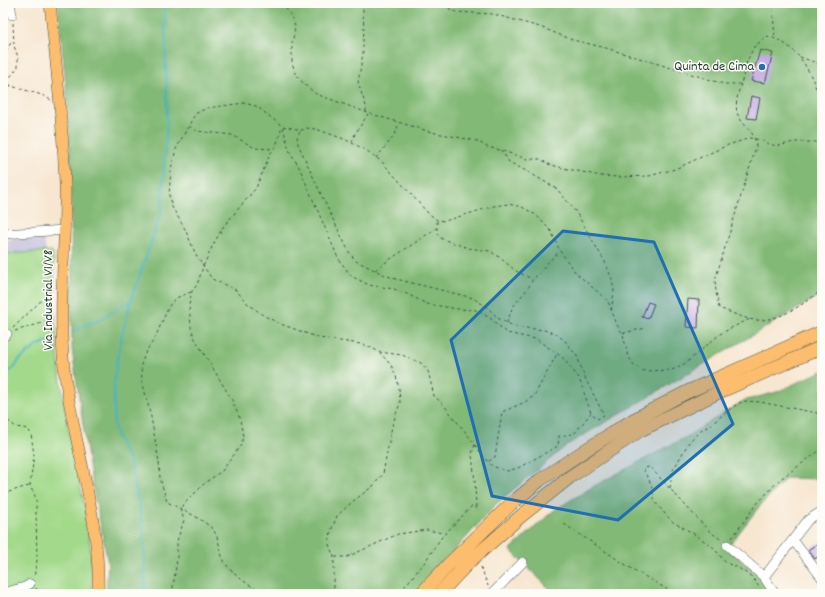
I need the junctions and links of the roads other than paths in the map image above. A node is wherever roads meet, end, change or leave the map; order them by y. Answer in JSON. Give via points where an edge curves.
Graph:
{"nodes":[{"id":1,"x":10,"y":3,"type":"edge"},
{"id":2,"x":50,"y":3,"type":"edge"},
{"id":3,"x":12,"y":15,"type":"road end"},
{"id":4,"x":64,"y":230,"type":"junction"},
{"id":5,"x":3,"y":234,"type":"edge"},
{"id":6,"x":822,"y":332,"type":"edge"},
{"id":7,"x":822,"y":347,"type":"edge"},
{"id":8,"x":822,"y":512,"type":"edge"},
{"id":9,"x":793,"y":540,"type":"junction"},
{"id":10,"x":727,"y":545,"type":"road end"},
{"id":11,"x":523,"y":562,"type":"dead end"},
{"id":12,"x":764,"y":577,"type":"junction"},
{"id":13,"x":822,"y":578,"type":"edge"},
{"id":14,"x":30,"y":584,"type":"road end"},
{"id":15,"x":3,"y":593,"type":"edge"},
{"id":16,"x":98,"y":594,"type":"edge"},
{"id":17,"x":421,"y":594,"type":"edge"},
{"id":18,"x":439,"y":594,"type":"edge"},
{"id":19,"x":491,"y":594,"type":"edge"},
{"id":20,"x":775,"y":594,"type":"edge"}],
"edges":[{"from":1,"to":3,"type":"street"},
{"from":2,"to":4,"type":"main road","name":"Via Industrial V1/V8","via":[[64,153]]},
{"from":4,"to":5,"type":"street"},
{"from":4,"to":16,"type":"main road","name":"Via Industrial V1/V8","via":[[61,314],[64,367],[93,515],[99,566]]},
{"from":6,"to":17,"type":"highway","via":[[668,401],[587,449],[540,480],[511,504]]},
{"from":7,"to":18,"type":"highway","via":[[718,392],[639,432],[570,477],[521,516],[470,560]]},
{"from":8,"to":9,"type":"street","via":[[808,520]]},
{"from":9,"to":12,"type":"street"},
{"from":9,"to":13,"type":"street"},
{"from":10,"to":12,"type":"street"},
{"from":11,"to":19,"type":"street"},
{"from":12,"to":20,"type":"street"},
{"from":14,"to":15,"type":"street"}]}
